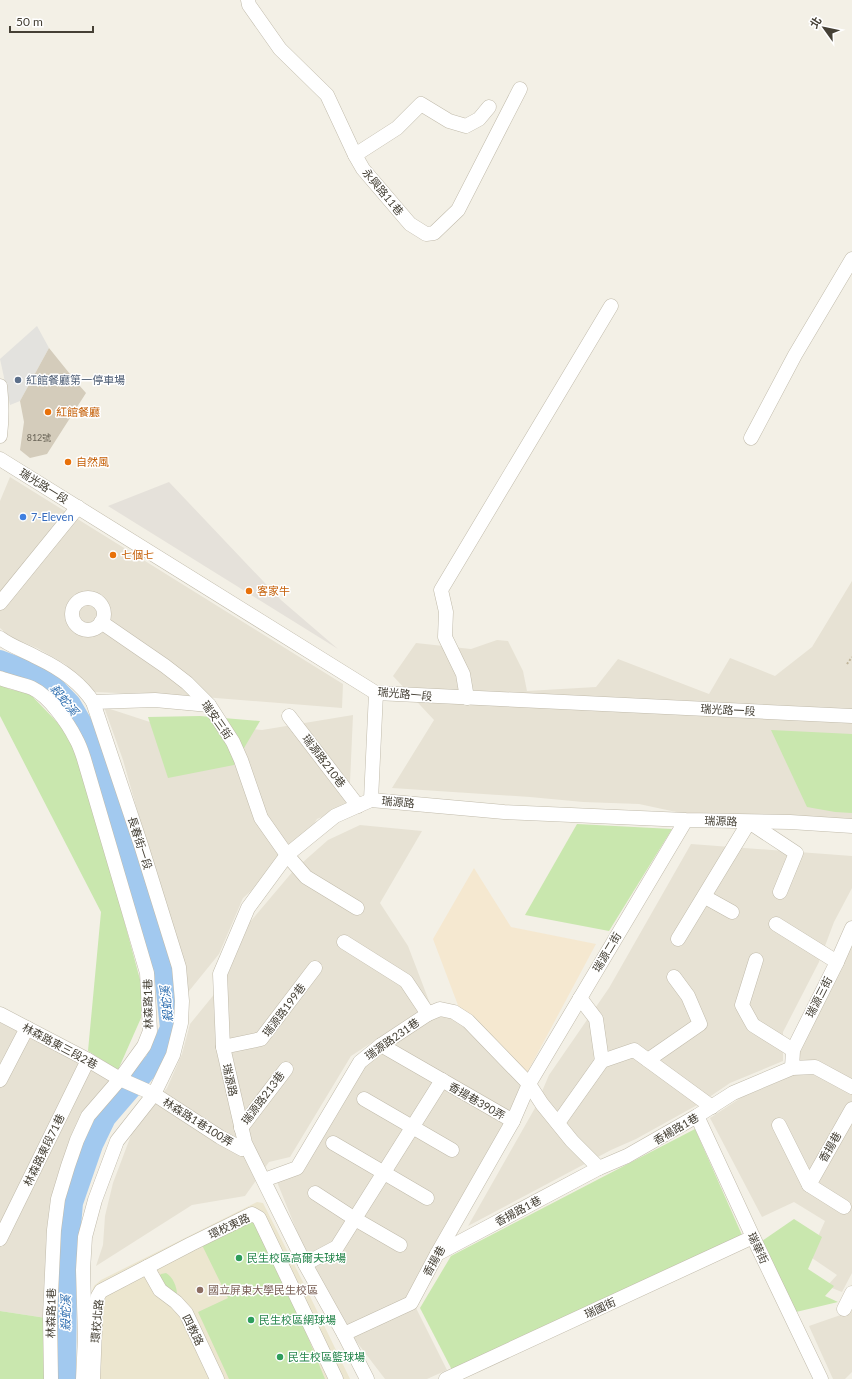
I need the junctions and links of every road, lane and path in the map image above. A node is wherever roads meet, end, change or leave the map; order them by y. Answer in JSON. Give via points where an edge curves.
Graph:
{"nodes":[{"id":1,"x":248,"y":0,"type":"edge"},
{"id":2,"x":520,"y":89,"type":"dead end"},
{"id":3,"x":489,"y":107,"type":"dead end"},
{"id":4,"x":355,"y":155,"type":"junction"},
{"id":5,"x":852,"y":259,"type":"edge"},
{"id":6,"x":611,"y":306,"type":"dead end"},
{"id":7,"x":0,"y":386,"type":"edge"},
{"id":8,"x":0,"y":436,"type":"edge"},
{"id":9,"x":751,"y":438,"type":"dead end"},
{"id":10,"x":0,"y":459,"type":"edge"},
{"id":11,"x":78,"y":507,"type":"junction"},
{"id":12,"x":0,"y":604,"type":"edge"},
{"id":13,"x":101,"y":622,"type":"dead end"},
{"id":14,"x":0,"y":638,"type":"edge"},
{"id":15,"x":852,"y":657,"type":"edge"},
{"id":16,"x":847,"y":664,"type":"dead end"},
{"id":17,"x":0,"y":678,"type":"edge"},
{"id":18,"x":376,"y":693,"type":"junction"},
{"id":19,"x":467,"y":698,"type":"junction"},
{"id":20,"x":92,"y":702,"type":"junction"},
{"id":21,"x":209,"y":705,"type":"junction"},
{"id":22,"x":289,"y":716,"type":"dead end"},
{"id":23,"x":852,"y":716,"type":"edge"},
{"id":24,"x":371,"y":800,"type":"junction"},
{"id":25,"x":358,"y":806,"type":"junction"},
{"id":26,"x":686,"y":820,"type":"junction"},
{"id":27,"x":749,"y":822,"type":"junction"},
{"id":28,"x":852,"y":826,"type":"edge"},
{"id":29,"x":288,"y":855,"type":"junction"},
{"id":30,"x":780,"y":892,"type":"dead end"},
{"id":31,"x":705,"y":897,"type":"junction"},
{"id":32,"x":357,"y":908,"type":"dead end"},
{"id":33,"x":732,"y":912,"type":"dead end"},
{"id":34,"x":776,"y":924,"type":"dead end"},
{"id":35,"x":852,"y":928,"type":"edge"},
{"id":36,"x":678,"y":939,"type":"dead end"},
{"id":37,"x":344,"y":942,"type":"dead end"},
{"id":38,"x":756,"y":960,"type":"dead end"},
{"id":39,"x":837,"y":962,"type":"junction"},
{"id":40,"x":315,"y":968,"type":"dead end"},
{"id":41,"x":674,"y":977,"type":"dead end"},
{"id":42,"x":580,"y":998,"type":"junction"},
{"id":43,"x":0,"y":1014,"type":"edge"},
{"id":44,"x":428,"y":1014,"type":"junction"},
{"id":45,"x":27,"y":1028,"type":"junction"},
{"id":46,"x":381,"y":1045,"type":"junction"},
{"id":47,"x":223,"y":1048,"type":"junction"},
{"id":48,"x":793,"y":1050,"type":"junction"},
{"id":49,"x":88,"y":1060,"type":"junction"},
{"id":50,"x":648,"y":1060,"type":"junction"},
{"id":51,"x":602,"y":1061,"type":"junction"},
{"id":52,"x":286,"y":1068,"type":"dead end"},
{"id":53,"x":792,"y":1068,"type":"junction"},
{"id":54,"x":120,"y":1079,"type":"junction"},
{"id":55,"x":0,"y":1080,"type":"edge"},
{"id":56,"x":442,"y":1080,"type":"junction"},
{"id":57,"x":529,"y":1084,"type":"junction"},
{"id":58,"x":852,"y":1087,"type":"edge"},
{"id":59,"x":154,"y":1094,"type":"junction"},
{"id":60,"x":364,"y":1099,"type":"dead end"},
{"id":61,"x":712,"y":1107,"type":"junction"},
{"id":62,"x":852,"y":1110,"type":"edge"},
{"id":63,"x":698,"y":1116,"type":"junction"},
{"id":64,"x":513,"y":1121,"type":"junction"},
{"id":65,"x":558,"y":1123,"type":"junction"},
{"id":66,"x":779,"y":1125,"type":"dead end"},
{"id":67,"x":412,"y":1127,"type":"junction"},
{"id":68,"x":241,"y":1128,"type":"junction"},
{"id":69,"x":333,"y":1143,"type":"dead end"},
{"id":70,"x":242,"y":1150,"type":"dead end"},
{"id":71,"x":452,"y":1150,"type":"dead end"},
{"id":72,"x":599,"y":1168,"type":"junction"},
{"id":73,"x":383,"y":1173,"type":"junction"},
{"id":74,"x":264,"y":1180,"type":"junction"},
{"id":75,"x":809,"y":1185,"type":"junction"},
{"id":76,"x":315,"y":1192,"type":"dead end"},
{"id":77,"x":427,"y":1198,"type":"dead end"},
{"id":78,"x":844,"y":1207,"type":"dead end"},
{"id":79,"x":355,"y":1218,"type":"junction"},
{"id":80,"x":753,"y":1237,"type":"junction"},
{"id":81,"x":0,"y":1239,"type":"edge"},
{"id":82,"x":400,"y":1245,"type":"dead end"},
{"id":83,"x":437,"y":1254,"type":"junction"},
{"id":84,"x":305,"y":1264,"type":"junction"},
{"id":85,"x":147,"y":1267,"type":"junction"},
{"id":86,"x":852,"y":1293,"type":"edge"},
{"id":87,"x":844,"y":1309,"type":"dead end"},
{"id":88,"x":344,"y":1334,"type":"junction"},
{"id":89,"x":51,"y":1379,"type":"edge"},
{"id":90,"x":83,"y":1379,"type":"edge"},
{"id":91,"x":93,"y":1379,"type":"edge"},
{"id":92,"x":217,"y":1379,"type":"edge"},
{"id":93,"x":336,"y":1379,"type":"edge"},
{"id":94,"x":366,"y":1379,"type":"edge"},
{"id":95,"x":448,"y":1379,"type":"edge"},
{"id":96,"x":821,"y":1379,"type":"edge"}],
"edges":[{"from":1,"to":4,"type":"street","name":"永興路11巷","via":[[280,49],[327,95]]},
{"from":2,"to":4,"type":"street","name":"永興路11巷","via":[[458,210],[434,233],[426,234],[410,224],[363,169]]},
{"from":3,"to":4,"type":"street","via":[[479,119],[466,126],[449,121],[421,104],[396,128]]},
{"from":5,"to":9,"type":"street","via":[[795,355]]},
{"from":6,"to":19,"type":"street","via":[[441,590],[446,612],[445,638],[463,674]]},
{"from":7,"to":8,"type":"street"},
{"from":10,"to":11,"type":"street","name":"瑞光路一段"},
{"from":11,"to":12,"type":"street"},
{"from":11,"to":18,"type":"street","name":"瑞光路一段"},
{"from":13,"to":21,"type":"street","name":"瑞安三街","via":[[182,679]]},
{"from":14,"to":20,"type":"street","name":"長春街一段","via":[[60,670],[78,683]]},
{"from":15,"to":16,"type":"path"},
{"from":17,"to":54,"type":"street","name":"林森路1巷","via":[[40,693],[68,724],[84,759],[109,839],[147,973],[149,992],[150,1031],[144,1046]]},
{"from":18,"to":19,"type":"street","name":"瑞光路一段"},
{"from":18,"to":24,"type":"street"},
{"from":19,"to":23,"type":"street","name":"瑞光路一段"},
{"from":20,"to":21,"type":"street","via":[[155,700]]},
{"from":20,"to":59,"type":"street","name":"長春街一段","via":[[179,967],[181,1023],[173,1055]]},
{"from":21,"to":29,"type":"street","name":"瑞安三街","via":[[233,742],[261,818]]},
{"from":22,"to":25,"type":"street","name":"瑞源路210巷"},
{"from":24,"to":25,"type":"street","name":"瑞源路"},
{"from":24,"to":26,"type":"street","name":"瑞源路","via":[[504,812]]},
{"from":25,"to":29,"type":"street","name":"瑞源路","via":[[335,816]]},
{"from":26,"to":27,"type":"street","name":"瑞源路"},
{"from":26,"to":42,"type":"street","name":"瑞源二街"},
{"from":27,"to":28,"type":"street","name":"瑞源路"},
{"from":27,"to":30,"type":"street","via":[[796,852]]},
{"from":27,"to":31,"type":"street"},
{"from":29,"to":32,"type":"street","name":"瑞安三街","via":[[306,878]]},
{"from":29,"to":47,"type":"street","name":"瑞源路","via":[[248,908],[220,974]]},
{"from":31,"to":33,"type":"street"},
{"from":31,"to":36,"type":"street"},
{"from":34,"to":39,"type":"street"},
{"from":35,"to":39,"type":"street","name":"瑞源三街"},
{"from":37,"to":44,"type":"street","via":[[406,981]]},
{"from":38,"to":48,"type":"street","via":[[742,1005],[753,1025]]},
{"from":39,"to":48,"type":"street","name":"瑞源三街"},
{"from":40,"to":47,"type":"street","name":"瑞源路199巷","via":[[261,1039]]},
{"from":41,"to":50,"type":"street","via":[[688,996],[700,1024]]},
{"from":42,"to":51,"type":"street","via":[[596,1019]]},
{"from":42,"to":57,"type":"street","name":"瑞源二街"},
{"from":43,"to":45,"type":"street","name":"林森路東三段2巷"},
{"from":44,"to":46,"type":"street","name":"瑞源路231巷"},
{"from":44,"to":57,"type":"street","name":"瑞源路231巷","via":[[440,1010],[454,1012],[464,1018]]},
{"from":45,"to":49,"type":"street","name":"林森路東三段2巷"},
{"from":45,"to":55,"type":"street"},
{"from":46,"to":56,"type":"street","name":"香揚巷390弄"},
{"from":46,"to":74,"type":"street","name":"瑞源路231巷","via":[[360,1062],[296,1168]]},
{"from":47,"to":68,"type":"street","name":"瑞源路"},
{"from":48,"to":53,"type":"street","name":"瑞源三街"},
{"from":49,"to":54,"type":"street","name":"林森路東三段2巷"},
{"from":49,"to":81,"type":"street","name":"林森路東段71巷"},
{"from":50,"to":51,"type":"street","via":[[634,1050]]},
{"from":50,"to":61,"type":"street"},
{"from":51,"to":65,"type":"street"},
{"from":52,"to":68,"type":"street","name":"瑞源路213巷"},
{"from":53,"to":58,"type":"street","name":"香楊路1巷","via":[[815,1067]]},
{"from":53,"to":61,"type":"street","name":"香楊路1巷","via":[[733,1093]]},
{"from":54,"to":59,"type":"street","name":"林森路東三段2巷"},
{"from":54,"to":89,"type":"street","name":"林森路1巷","via":[[88,1116],[77,1140],[58,1199],[54,1230]]},
{"from":56,"to":64,"type":"street","name":"香揚巷390弄"},
{"from":56,"to":67,"type":"street"},
{"from":57,"to":64,"type":"street","name":"香揚巷"},
{"from":57,"to":65,"type":"street"},
{"from":59,"to":70,"type":"street","name":"林森路1巷100弄"},
{"from":59,"to":90,"type":"street","via":[[117,1141],[95,1200],[85,1237]]},
{"from":60,"to":67,"type":"street"},
{"from":61,"to":63,"type":"street","name":"香楊路1巷"},
{"from":62,"to":75,"type":"street","name":"香揚巷"},
{"from":63,"to":72,"type":"street","name":"香楊路1巷","via":[[627,1156]]},
{"from":63,"to":80,"type":"street","name":"瑞華街"},
{"from":64,"to":83,"type":"street","name":"香揚巷"},
{"from":65,"to":72,"type":"street"},
{"from":66,"to":75,"type":"street"},
{"from":67,"to":71,"type":"street"},
{"from":67,"to":73,"type":"street"},
{"from":68,"to":74,"type":"street","name":"瑞源路","via":[[244,1143]]},
{"from":69,"to":73,"type":"street"},
{"from":72,"to":83,"type":"street","name":"香揚路1巷"},
{"from":73,"to":77,"type":"street"},
{"from":73,"to":79,"type":"street"},
{"from":74,"to":84,"type":"street"},
{"from":75,"to":78,"type":"street"},
{"from":76,"to":79,"type":"street"},
{"from":79,"to":82,"type":"street"},
{"from":79,"to":84,"type":"street","via":[[337,1247]]},
{"from":80,"to":95,"type":"street","name":"瑞國街"},
{"from":80,"to":96,"type":"street","name":"瑞華街"},
{"from":83,"to":88,"type":"street","name":"香揚巷","via":[[411,1303]]},
{"from":84,"to":88,"type":"street"},
{"from":85,"to":91,"type":"street","name":"環校北路","via":[[101,1291],[98,1296]]},
{"from":85,"to":92,"type":"street","name":"四教路","via":[[160,1290],[176,1302],[186,1314]]},
{"from":85,"to":93,"type":"street","name":"環校東路","via":[[250,1214],[257,1216]]},
{"from":86,"to":87,"type":"street"},
{"from":88,"to":94,"type":"street"}]}
